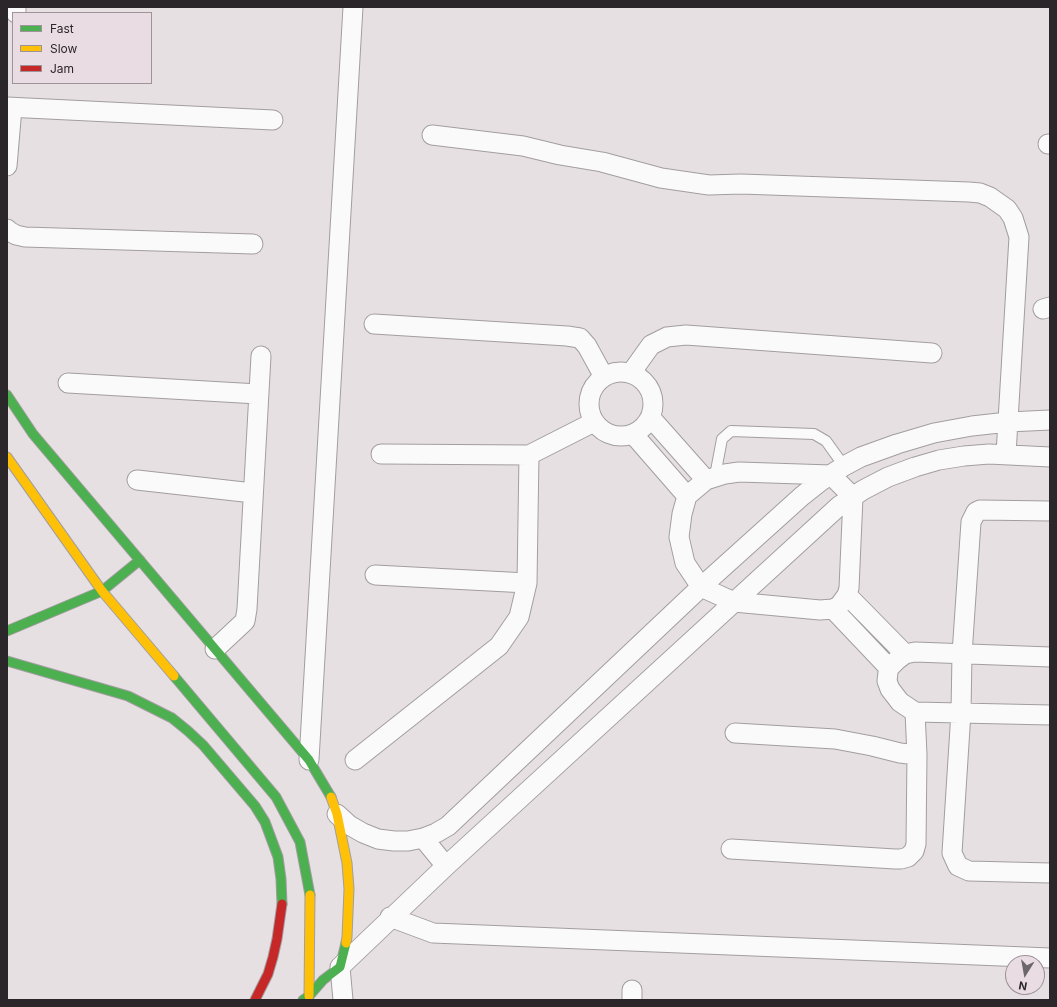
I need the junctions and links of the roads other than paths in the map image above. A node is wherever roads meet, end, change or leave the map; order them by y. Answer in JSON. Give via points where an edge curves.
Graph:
{"nodes":[{"id":1,"x":353,"y":7,"type":"edge"},
{"id":2,"x":10,"y":108,"type":"edge"},
{"id":3,"x":273,"y":120,"type":"dead end"},
{"id":4,"x":432,"y":134,"type":"dead end"},
{"id":5,"x":7,"y":166,"type":"edge"},
{"id":6,"x":7,"y":229,"type":"edge"},
{"id":7,"x":253,"y":244,"type":"dead end"},
{"id":8,"x":374,"y":324,"type":"dead end"},
{"id":9,"x":932,"y":353,"type":"dead end"},
{"id":10,"x":261,"y":356,"type":"dead end"},
{"id":11,"x":631,"y":373,"type":"junction"},
{"id":12,"x":604,"y":377,"type":"junction"},
{"id":13,"x":68,"y":383,"type":"dead end"},
{"id":14,"x":258,"y":394,"type":"junction"},
{"id":15,"x":7,"y":395,"type":"edge"},
{"id":16,"x":651,"y":418,"type":"junction"},
{"id":17,"x":1050,"y":420,"type":"edge"},
{"id":18,"x":594,"y":422,"type":"junction"},
{"id":19,"x":1008,"y":422,"type":"junction"},
{"id":20,"x":633,"y":434,"type":"junction"},
{"id":21,"x":381,"y":454,"type":"dead end"},
{"id":22,"x":1006,"y":454,"type":"junction"},
{"id":23,"x":529,"y":455,"type":"junction"},
{"id":24,"x":7,"y":457,"type":"edge"},
{"id":25,"x":1050,"y":457,"type":"edge"},
{"id":26,"x":838,"y":470,"type":"junction"},
{"id":27,"x":711,"y":478,"type":"junction"},
{"id":28,"x":138,"y":480,"type":"dead end"},
{"id":29,"x":253,"y":493,"type":"junction"},
{"id":30,"x":687,"y":496,"type":"junction"},
{"id":31,"x":854,"y":497,"type":"junction"},
{"id":32,"x":1050,"y":511,"type":"edge"},
{"id":33,"x":140,"y":560,"type":"junction"},
{"id":34,"x":375,"y":575,"type":"dead end"},
{"id":35,"x":526,"y":583,"type":"junction"},
{"id":36,"x":701,"y":587,"type":"junction"},
{"id":37,"x":102,"y":591,"type":"junction"},
{"id":38,"x":847,"y":595,"type":"junction"},
{"id":39,"x":734,"y":602,"type":"junction"},
{"id":40,"x":833,"y":609,"type":"junction"},
{"id":41,"x":7,"y":631,"type":"edge"},
{"id":42,"x":215,"y":649,"type":"junction"},
{"id":43,"x":905,"y":654,"type":"junction"},
{"id":44,"x":962,"y":654,"type":"junction"},
{"id":45,"x":1050,"y":657,"type":"edge"},
{"id":46,"x":7,"y":661,"type":"edge"},
{"id":47,"x":889,"y":668,"type":"junction"},
{"id":48,"x":916,"y":712,"type":"junction"},
{"id":49,"x":961,"y":712,"type":"junction"},
{"id":50,"x":1050,"y":715,"type":"edge"},
{"id":51,"x":735,"y":733,"type":"dead end"},
{"id":52,"x":917,"y":755,"type":"junction"},
{"id":53,"x":309,"y":760,"type":"junction"},
{"id":54,"x":355,"y":760,"type":"dead end"},
{"id":55,"x":337,"y":814,"type":"junction"},
{"id":56,"x":422,"y":838,"type":"junction"},
{"id":57,"x":731,"y":849,"type":"dead end"},
{"id":58,"x":446,"y":866,"type":"junction"},
{"id":59,"x":1050,"y":873,"type":"edge"},
{"id":60,"x":390,"y":917,"type":"junction"},
{"id":61,"x":1050,"y":958,"type":"edge"},
{"id":62,"x":340,"y":967,"type":"junction"},
{"id":63,"x":307,"y":999,"type":"edge"},
{"id":64,"x":255,"y":1000,"type":"edge"},
{"id":65,"x":343,"y":1000,"type":"edge"}],
"edges":[{"from":1,"to":53,"type":"street"},
{"from":2,"to":3,"type":"street"},
{"from":2,"to":5,"type":"street"},
{"from":4,"to":19,"type":"street","via":[[524,146],[602,162],[661,178],[709,185],[969,192],[990,197],[1007,209],[1019,237]]},
{"from":6,"to":7,"type":"street","via":[[25,238]]},
{"from":8,"to":12,"type":"street","via":[[580,338]]},
{"from":9,"to":11,"type":"street","via":[[686,335],[667,337],[651,346]]},
{"from":10,"to":14,"type":"street"},
{"from":11,"to":12,"type":"street","via":[[617,372]]},
{"from":11,"to":16,"type":"street","via":[[649,388],[654,408]]},
{"from":12,"to":18,"type":"street","via":[[595,385],[590,397],[589,410]]},
{"from":13,"to":14,"type":"street"},
{"from":14,"to":29,"type":"street"},
{"from":15,"to":33,"type":"street","via":[[33,434]]},
{"from":16,"to":20,"type":"street","via":[[644,428]]},
{"from":16,"to":27,"type":"street"},
{"from":17,"to":19,"type":"street"},
{"from":18,"to":20,"type":"street","via":[[612,435],[622,437]]},
{"from":18,"to":23,"type":"street"},
{"from":19,"to":22,"type":"street"},
{"from":19,"to":26,"type":"street","via":[[934,433],[879,450]]},
{"from":20,"to":30,"type":"street"},
{"from":21,"to":23,"type":"street"},
{"from":22,"to":25,"type":"street"},
{"from":22,"to":31,"type":"street","via":[[939,460],[888,477]]},
{"from":23,"to":35,"type":"street"},
{"from":24,"to":37,"type":"street"},
{"from":26,"to":27,"type":"street","via":[[739,472]]},
{"from":26,"to":27,"type":"lane","via":[[826,441],[814,434],[731,431],[722,439]]},
{"from":26,"to":31,"type":"street"},
{"from":26,"to":36,"type":"street","via":[[802,496]]},
{"from":27,"to":30,"type":"street"},
{"from":28,"to":29,"type":"street"},
{"from":29,"to":42,"type":"street","via":[[245,621]]},
{"from":30,"to":36,"type":"street","via":[[679,538],[685,563]]},
{"from":31,"to":38,"type":"street"},
{"from":31,"to":39,"type":"street","via":[[839,506]]},
{"from":32,"to":44,"type":"street","via":[[986,509],[976,512],[971,522]]},
{"from":33,"to":37,"type":"street"},
{"from":33,"to":42,"type":"street"},
{"from":34,"to":35,"type":"street"},
{"from":35,"to":54,"type":"street","via":[[519,617],[499,646]]},
{"from":36,"to":39,"type":"street"},
{"from":36,"to":56,"type":"street","via":[[448,826]]},
{"from":37,"to":41,"type":"street"},
{"from":37,"to":63,"type":"street","via":[[276,797],[300,842],[310,892]]},
{"from":38,"to":40,"type":"street","via":[[844,601]]},
{"from":38,"to":43,"type":"street"},
{"from":39,"to":40,"type":"street"},
{"from":39,"to":58,"type":"street"},
{"from":40,"to":47,"type":"street"},
{"from":42,"to":53,"type":"street"},
{"from":43,"to":44,"type":"street"},
{"from":43,"to":47,"type":"street"},
{"from":44,"to":45,"type":"street"},
{"from":44,"to":49,"type":"street"},
{"from":46,"to":64,"type":"street","via":[[128,696],[161,712],[203,744],[255,806],[278,857],[282,900],[278,939],[268,974]]},
{"from":47,"to":48,"type":"street","via":[[887,681],[890,689],[900,702]]},
{"from":48,"to":49,"type":"street"},
{"from":48,"to":52,"type":"street"},
{"from":49,"to":50,"type":"street"},
{"from":49,"to":59,"type":"street","via":[[952,854],[958,866],[969,871]]},
{"from":51,"to":52,"type":"street","via":[[835,740]]},
{"from":52,"to":57,"type":"street","via":[[916,844],[914,852],[908,857],[895,859]]},
{"from":53,"to":55,"type":"street","via":[[330,795]]},
{"from":55,"to":56,"type":"street","via":[[349,825],[378,838],[408,841]]},
{"from":55,"to":62,"type":"street","via":[[349,889],[347,936]]},
{"from":56,"to":58,"type":"street"},
{"from":58,"to":60,"type":"street"},
{"from":60,"to":61,"type":"street","via":[[433,933]]},
{"from":60,"to":62,"type":"street"},
{"from":62,"to":63,"type":"street","via":[[323,980]]},
{"from":62,"to":65,"type":"street"}]}
